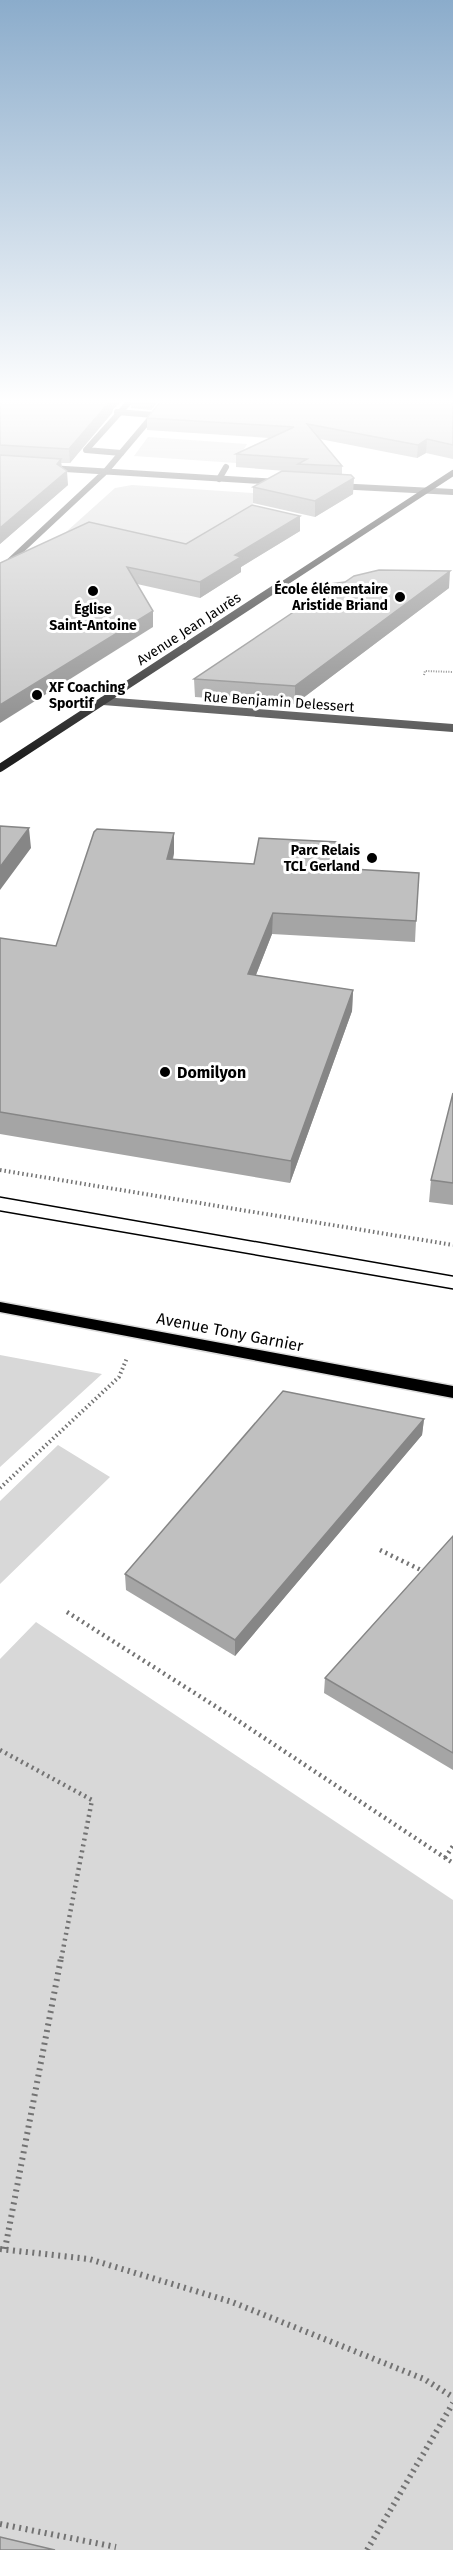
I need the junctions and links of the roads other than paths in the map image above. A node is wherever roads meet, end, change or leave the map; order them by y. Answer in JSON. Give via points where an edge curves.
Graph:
{"nodes":[{"id":1,"x":55,"y":519,"type":"edge"},
{"id":2,"x":382,"y":519,"type":"edge"},
{"id":3,"x":0,"y":570,"type":"edge"},
{"id":4,"x":103,"y":701,"type":"junction"},
{"id":5,"x":453,"y":728,"type":"edge"},
{"id":6,"x":0,"y":768,"type":"edge"},
{"id":7,"x":0,"y":1307,"type":"edge"},
{"id":8,"x":453,"y":1392,"type":"edge"}],
"edges":[{"from":1,"to":3,"type":"street"},
{"from":2,"to":4,"type":"main road","name":"Avenue Jean Jaurès"},
{"from":4,"to":5,"type":"street","name":"Rue Benjamin Delessert"},
{"from":4,"to":6,"type":"main road","name":"Avenue Jean Jaurès"},
{"from":7,"to":8,"type":"main road","name":"Avenue Tony Garnier"}]}
